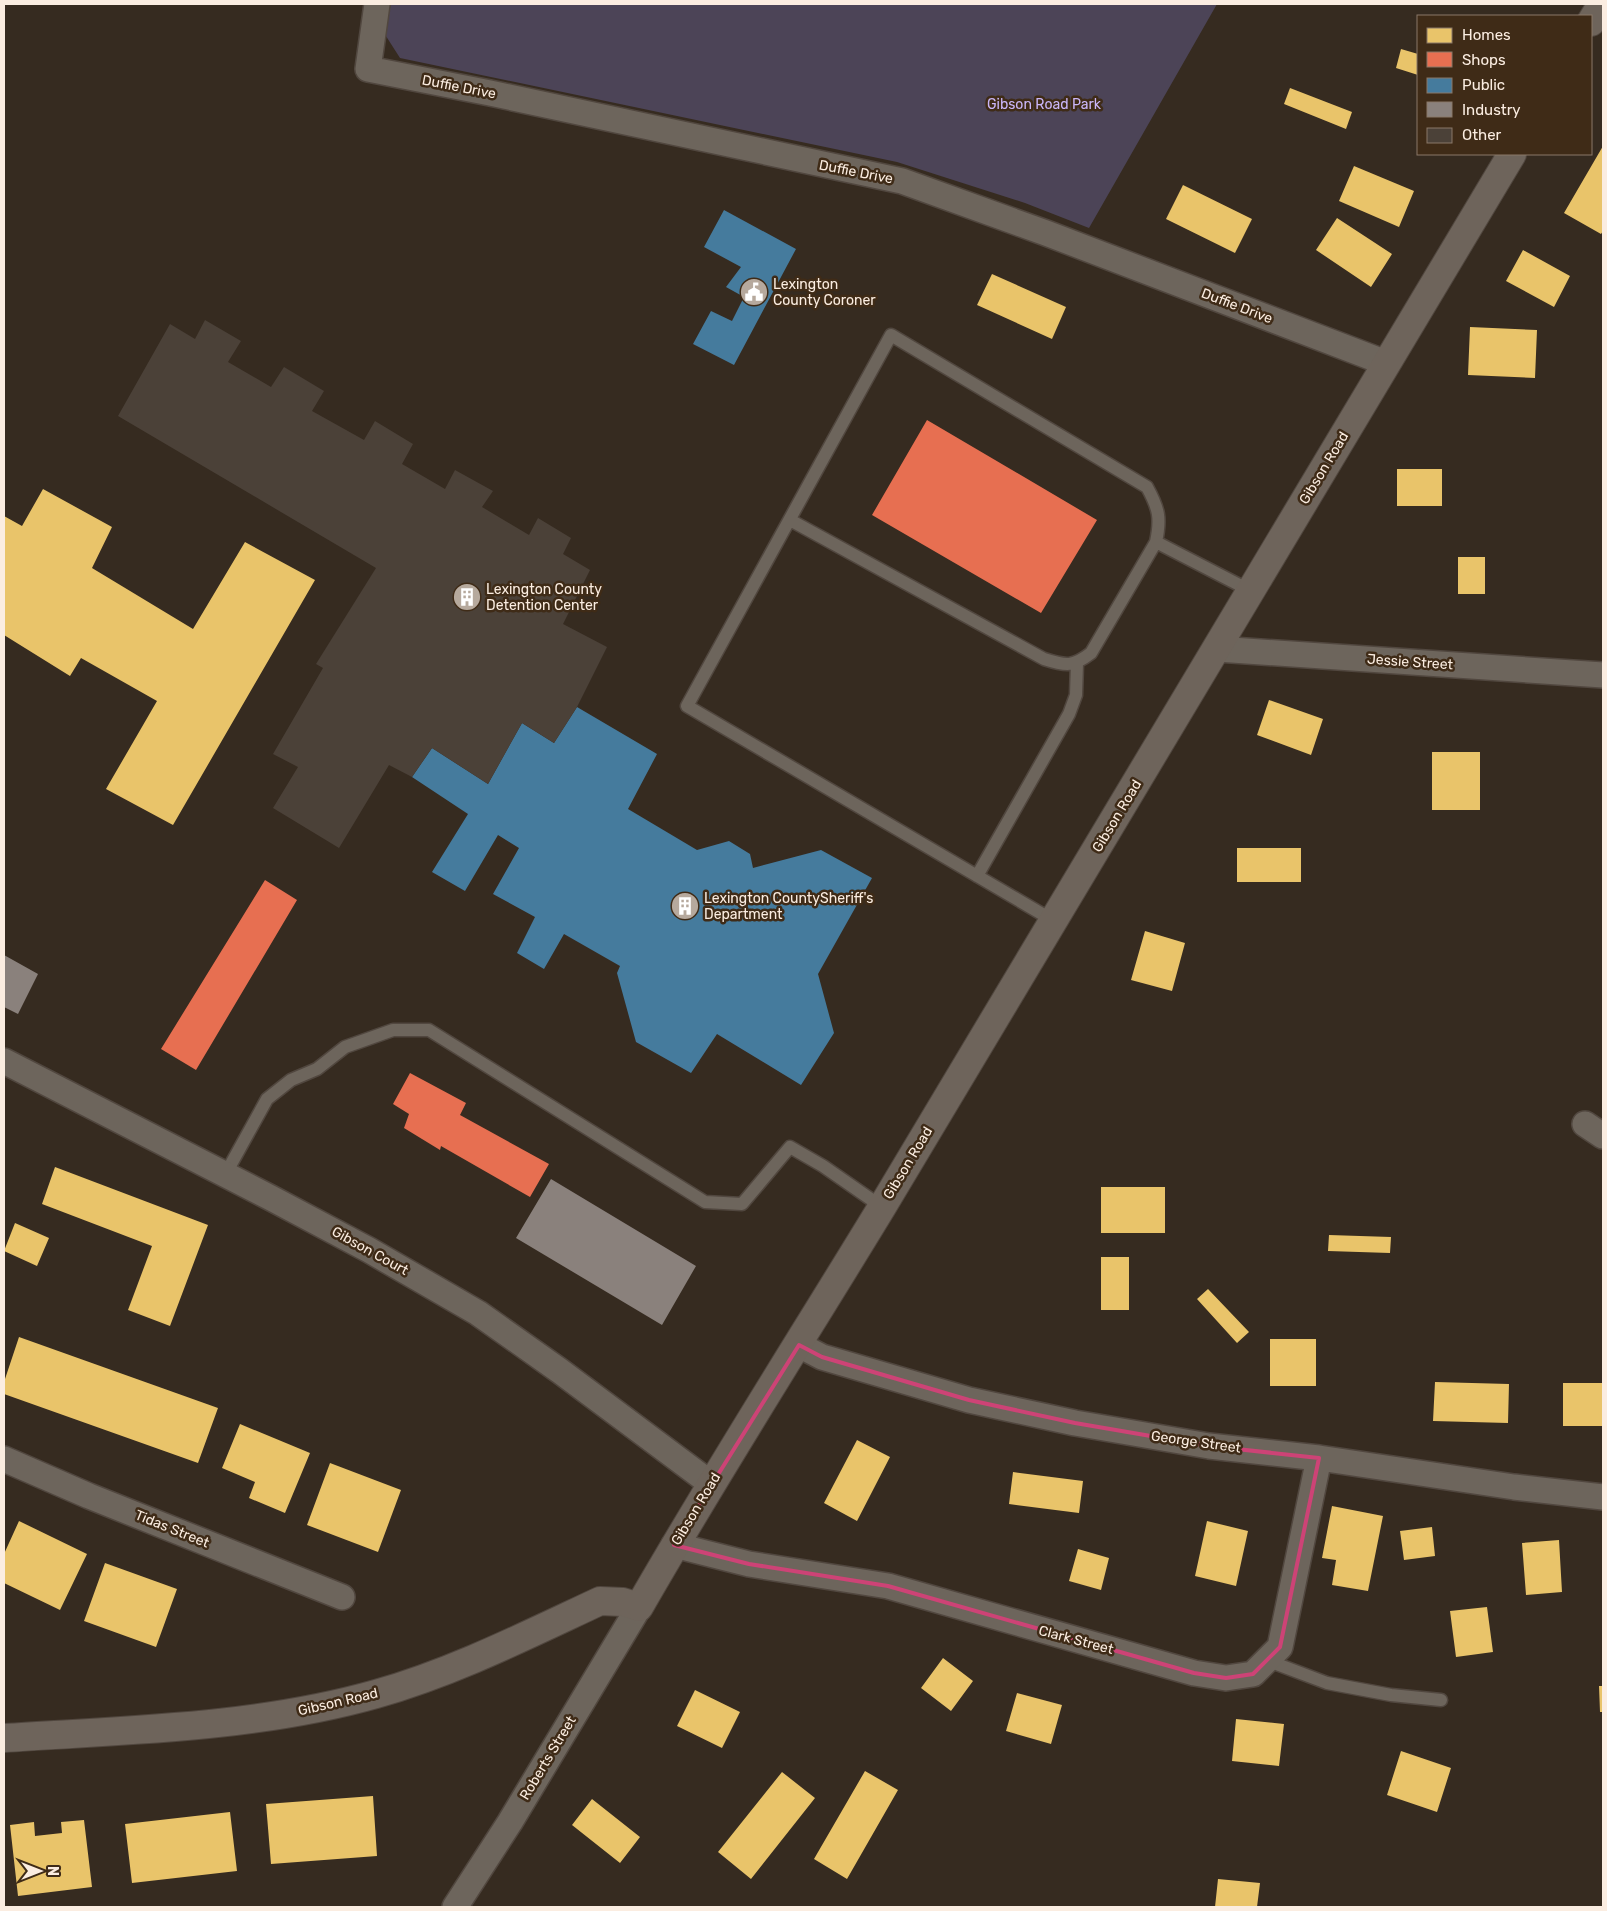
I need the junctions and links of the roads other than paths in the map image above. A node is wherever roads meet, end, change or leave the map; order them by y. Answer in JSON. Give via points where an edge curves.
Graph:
{"nodes":[{"id":1,"x":377,"y":4,"type":"edge"},
{"id":2,"x":1511,"y":155,"type":"edge"},
{"id":3,"x":1386,"y":363,"type":"junction"},
{"id":4,"x":790,"y":520,"type":"junction"},
{"id":5,"x":1156,"y":542,"type":"junction"},
{"id":6,"x":1251,"y":592,"type":"junction"},
{"id":7,"x":1217,"y":649,"type":"junction"},
{"id":8,"x":1077,"y":663,"type":"junction"},
{"id":9,"x":1603,"y":675,"type":"edge"},
{"id":10,"x":976,"y":876,"type":"junction"},
{"id":11,"x":1054,"y":921,"type":"junction"},
{"id":12,"x":4,"y":1061,"type":"edge"},
{"id":13,"x":225,"y":1174,"type":"junction"},
{"id":14,"x":882,"y":1207,"type":"junction"},
{"id":15,"x":798,"y":1345,"type":"junction"},
{"id":16,"x":1318,"y":1458,"type":"junction"},
{"id":17,"x":4,"y":1459,"type":"edge"},
{"id":18,"x":710,"y":1483,"type":"junction"},
{"id":19,"x":1603,"y":1497,"type":"edge"},
{"id":20,"x":674,"y":1545,"type":"junction"},
{"id":21,"x":342,"y":1597,"type":"dead end"},
{"id":22,"x":639,"y":1607,"type":"junction"},
{"id":23,"x":1266,"y":1660,"type":"junction"},
{"id":24,"x":1442,"y":1700,"type":"dead end"},
{"id":25,"x":4,"y":1738,"type":"edge"},
{"id":26,"x":455,"y":1907,"type":"edge"}],
"edges":[{"from":1,"to":3,"type":"street","name":"Duffie Drive","via":[[368,69],[902,181]]},
{"from":2,"to":3,"type":"street","name":"Gibson Road"},
{"from":3,"to":6,"type":"street","name":"Gibson Road"},
{"from":4,"to":5,"type":"lane","via":[[891,335],[1147,487],[1160,522]]},
{"from":4,"to":8,"type":"lane","via":[[1044,659],[1061,664]]},
{"from":4,"to":10,"type":"lane","via":[[687,706]]},
{"from":5,"to":6,"type":"lane"},
{"from":5,"to":8,"type":"lane","via":[[1090,653]]},
{"from":6,"to":7,"type":"street","name":"Gibson Road"},
{"from":7,"to":9,"type":"street","name":"Jessie Street"},
{"from":7,"to":11,"type":"street","name":"Gibson Road"},
{"from":8,"to":10,"type":"lane","via":[[1076,695],[1069,714]]},
{"from":10,"to":11,"type":"lane"},
{"from":11,"to":14,"type":"street","name":"Gibson Road"},
{"from":12,"to":13,"type":"street","name":"Gibson Court"},
{"from":13,"to":14,"type":"lane","via":[[267,1099],[291,1080],[317,1069],[345,1047],[393,1030],[429,1030],[705,1202],[742,1204],[790,1147],[824,1166]]},
{"from":13,"to":18,"type":"street","name":"Gibson Court","via":[[369,1250],[478,1314]]},
{"from":14,"to":15,"type":"street","name":"Gibson Road"},
{"from":15,"to":16,"type":"street","name":"George Street","via":[[822,1357],[969,1400],[1075,1423],[1209,1446]]},
{"from":15,"to":18,"type":"street","name":"Gibson Road"},
{"from":16,"to":19,"type":"street","name":"George Street"},
{"from":16,"to":23,"type":"street","name":"Clark Street","via":[[1287,1621],[1280,1647]]},
{"from":17,"to":21,"type":"street","name":"Tidas Street"},
{"from":18,"to":20,"type":"street","name":"Gibson Road"},
{"from":20,"to":22,"type":"street","name":"Gibson Road"},
{"from":20,"to":23,"type":"street","name":"Clark Street","via":[[749,1564],[888,1586],[1194,1673],[1226,1678],[1253,1674]]},
{"from":22,"to":25,"type":"street","name":"Gibson Road","via":[[623,1602],[600,1602],[458,1666],[376,1694],[306,1710],[211,1723]]},
{"from":22,"to":26,"type":"street","name":"Roberts Street"},
{"from":23,"to":24,"type":"lane","via":[[1327,1684]]}]}
